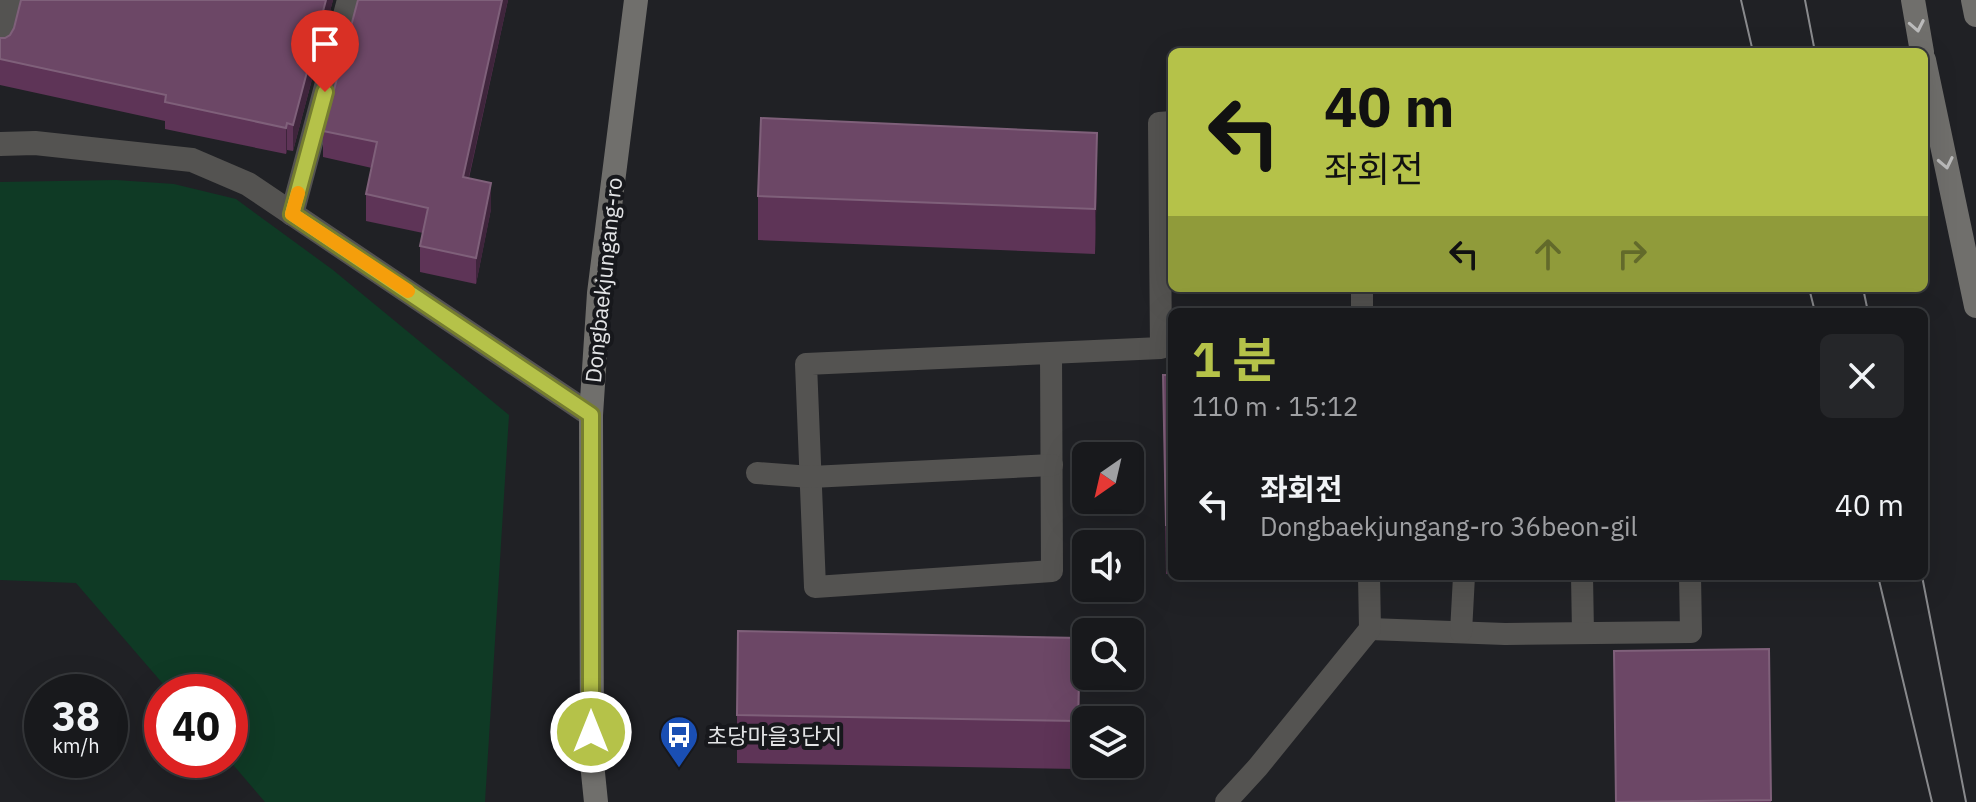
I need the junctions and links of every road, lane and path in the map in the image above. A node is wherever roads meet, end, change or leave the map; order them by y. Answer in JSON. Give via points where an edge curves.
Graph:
{"nodes":[{"id":1,"x":12,"y":0,"type":"edge"},
{"id":2,"x":349,"y":0,"type":"edge"},
{"id":3,"x":636,"y":0,"type":"edge"},
{"id":4,"x":1913,"y":0,"type":"edge"},
{"id":5,"x":1973,"y":0,"type":"edge"},
{"id":6,"x":1976,"y":15,"type":"edge"},
{"id":7,"x":1921,"y":48,"type":"edge"},
{"id":8,"x":0,"y":50,"type":"edge"},
{"id":9,"x":1928,"y":79,"type":"edge"},
{"id":10,"x":1168,"y":122,"type":"edge"},
{"id":11,"x":0,"y":144,"type":"edge"},
{"id":12,"x":292,"y":214,"type":"junction"},
{"id":13,"x":1166,"y":236,"type":"edge"},
{"id":14,"x":1976,"y":306,"type":"edge"},
{"id":15,"x":1166,"y":348,"type":"edge"},
{"id":16,"x":1051,"y":353,"type":"junction"},
{"id":17,"x":591,"y":415,"type":"junction"},
{"id":18,"x":1052,"y":465,"type":"junction"},
{"id":19,"x":757,"y":473,"type":"dead end"},
{"id":20,"x":811,"y":477,"type":"junction"},
{"id":21,"x":1369,"y":580,"type":"edge"},
{"id":22,"x":1464,"y":580,"type":"edge"},
{"id":23,"x":1582,"y":580,"type":"edge"},
{"id":24,"x":1690,"y":580,"type":"edge"},
{"id":25,"x":1370,"y":629,"type":"junction"},
{"id":26,"x":1461,"y":632,"type":"junction"},
{"id":27,"x":1583,"y":633,"type":"junction"},
{"id":28,"x":596,"y":802,"type":"edge"},
{"id":29,"x":1226,"y":802,"type":"edge"}],
"edges":[{"from":1,"to":8,"type":"street"},
{"from":2,"to":12,"type":"street"},
{"from":3,"to":17,"type":"street","name":"Dongbaekjungang-ro","via":[[599,293]]},
{"from":4,"to":7,"type":"street","one_way":true},
{"from":5,"to":6,"type":"street"},
{"from":9,"to":14,"type":"street","one_way":true},
{"from":10,"to":13,"type":"lane","via":[[1159,123]]},
{"from":11,"to":12,"type":"street","via":[[192,160],[248,184]]},
{"from":12,"to":17,"type":"street"},
{"from":13,"to":15,"type":"lane"},
{"from":15,"to":16,"type":"lane"},
{"from":16,"to":18,"type":"lane"},
{"from":16,"to":20,"type":"lane","via":[[806,364]]},
{"from":17,"to":28,"type":"street","name":"Dongbaekjungang-ro","via":[[591,748]]},
{"from":18,"to":20,"type":"lane"},
{"from":18,"to":20,"type":"lane","via":[[1052,571],[815,587]]},
{"from":19,"to":20,"type":"lane"},
{"from":21,"to":25,"type":"lane"},
{"from":22,"to":26,"type":"lane"},
{"from":23,"to":27,"type":"lane"},
{"from":24,"to":27,"type":"lane","via":[[1691,632]]},
{"from":25,"to":26,"type":"lane"},
{"from":25,"to":29,"type":"lane"},
{"from":26,"to":27,"type":"lane"}]}
